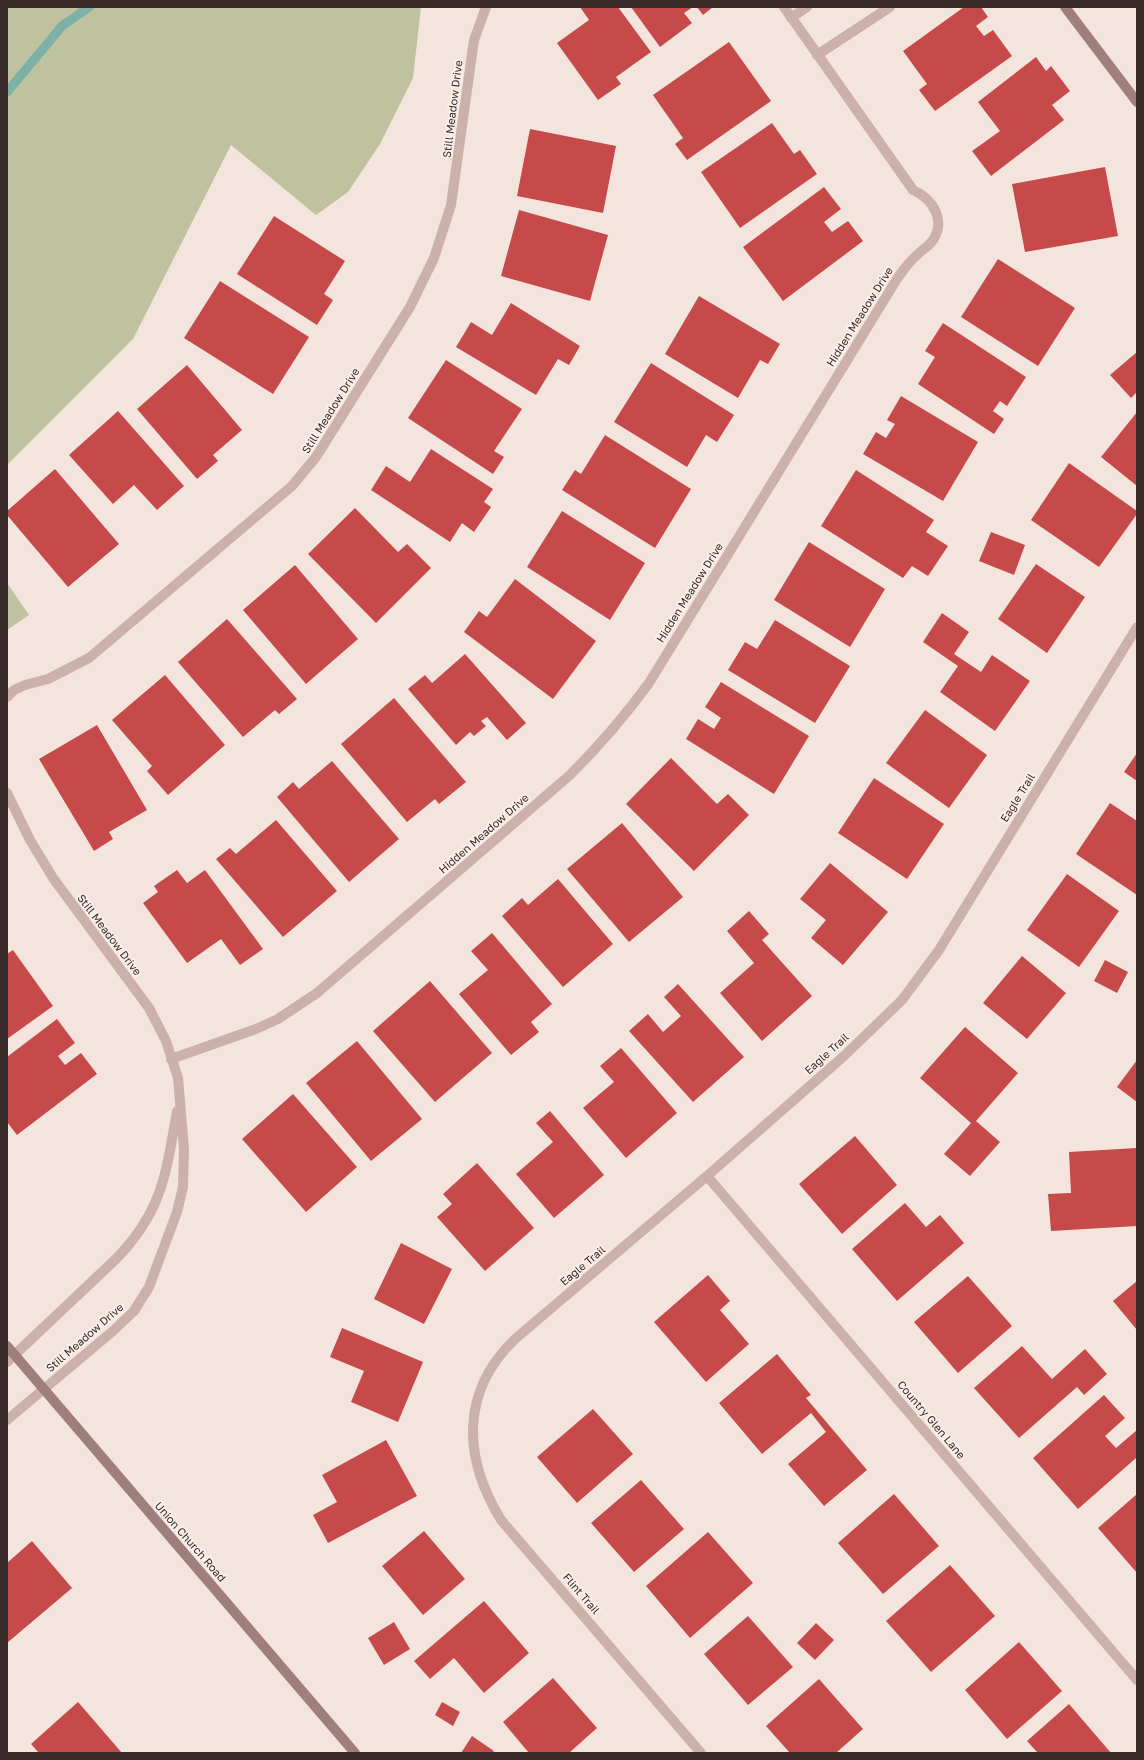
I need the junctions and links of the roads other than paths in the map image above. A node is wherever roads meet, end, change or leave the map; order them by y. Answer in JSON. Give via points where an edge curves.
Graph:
{"nodes":[{"id":1,"x":486,"y":7,"type":"edge"},
{"id":2,"x":784,"y":7,"type":"edge"},
{"id":3,"x":807,"y":7,"type":"edge"},
{"id":4,"x":890,"y":7,"type":"edge"},
{"id":5,"x":1066,"y":7,"type":"edge"},
{"id":6,"x":791,"y":18,"type":"junction"},
{"id":7,"x":817,"y":55,"type":"junction"},
{"id":8,"x":1137,"y":102,"type":"edge"},
{"id":9,"x":1137,"y":627,"type":"edge"},
{"id":10,"x":7,"y":696,"type":"edge"},
{"id":11,"x":7,"y":793,"type":"edge"},
{"id":12,"x":171,"y":1059,"type":"junction"},
{"id":13,"x":180,"y":1095,"type":"junction"},
{"id":14,"x":707,"y":1176,"type":"junction"},
{"id":15,"x":7,"y":1346,"type":"edge"},
{"id":16,"x":11,"y":1358,"type":"edge"},
{"id":17,"x":44,"y":1389,"type":"junction"},
{"id":18,"x":7,"y":1420,"type":"edge"},
{"id":19,"x":472,"y":1436,"type":"joint"},
{"id":20,"x":1137,"y":1680,"type":"edge"},
{"id":21,"x":355,"y":1753,"type":"edge"},
{"id":22,"x":702,"y":1753,"type":"edge"}],
"edges":[{"from":1,"to":10,"type":"street","name":"Still Meadow Drive","via":[[474,40],[451,205],[434,258],[410,307],[316,457],[292,486],[108,644],[70,670],[25,685]]},
{"from":2,"to":6,"type":"street","name":"Hidden Meadow Drive"},
{"from":3,"to":6,"type":"street"},
{"from":4,"to":7,"type":"street"},
{"from":5,"to":8,"type":"street"},
{"from":6,"to":7,"type":"street","name":"Hidden Meadow Drive"},
{"from":7,"to":12,"type":"street","name":"Hidden Meadow Drive","via":[[913,190],[932,203],[938,219],[936,235],[930,245],[906,266],[897,279],[649,683],[625,716],[570,775],[317,993],[278,1019],[256,1029]]},
{"from":9,"to":14,"type":"street","name":"Eagle Trail","via":[[939,950],[902,1000],[844,1056]]},
{"from":11,"to":12,"type":"street","name":"Still Meadow Drive","via":[[30,840],[53,878],[149,1008],[166,1041]]},
{"from":12,"to":13,"type":"street","name":"Still Meadow Drive","via":[[178,1078]]},
{"from":13,"to":16,"type":"street","name":"Still Meadow Drive","via":[[168,1169],[154,1208],[144,1226],[117,1258]]},
{"from":13,"to":17,"type":"street","name":"Still Meadow Drive","via":[[184,1148],[183,1187],[171,1232],[149,1288],[134,1311]]},
{"from":14,"to":19,"type":"street","name":"Eagle Trail","via":[[503,1350],[491,1365],[484,1381],[474,1416]]},
{"from":14,"to":20,"type":"street","name":"Country Glen Lane"},
{"from":15,"to":16,"type":"street","name":"Union Church Road"},
{"from":16,"to":17,"type":"street","name":"Union Church Road"},
{"from":17,"to":18,"type":"street","name":"Still Meadow Drive"},
{"from":17,"to":21,"type":"street","name":"Union Church Road"},
{"from":19,"to":22,"type":"street","name":"Flint Trail","via":[[482,1481],[490,1502],[501,1520]]}]}
